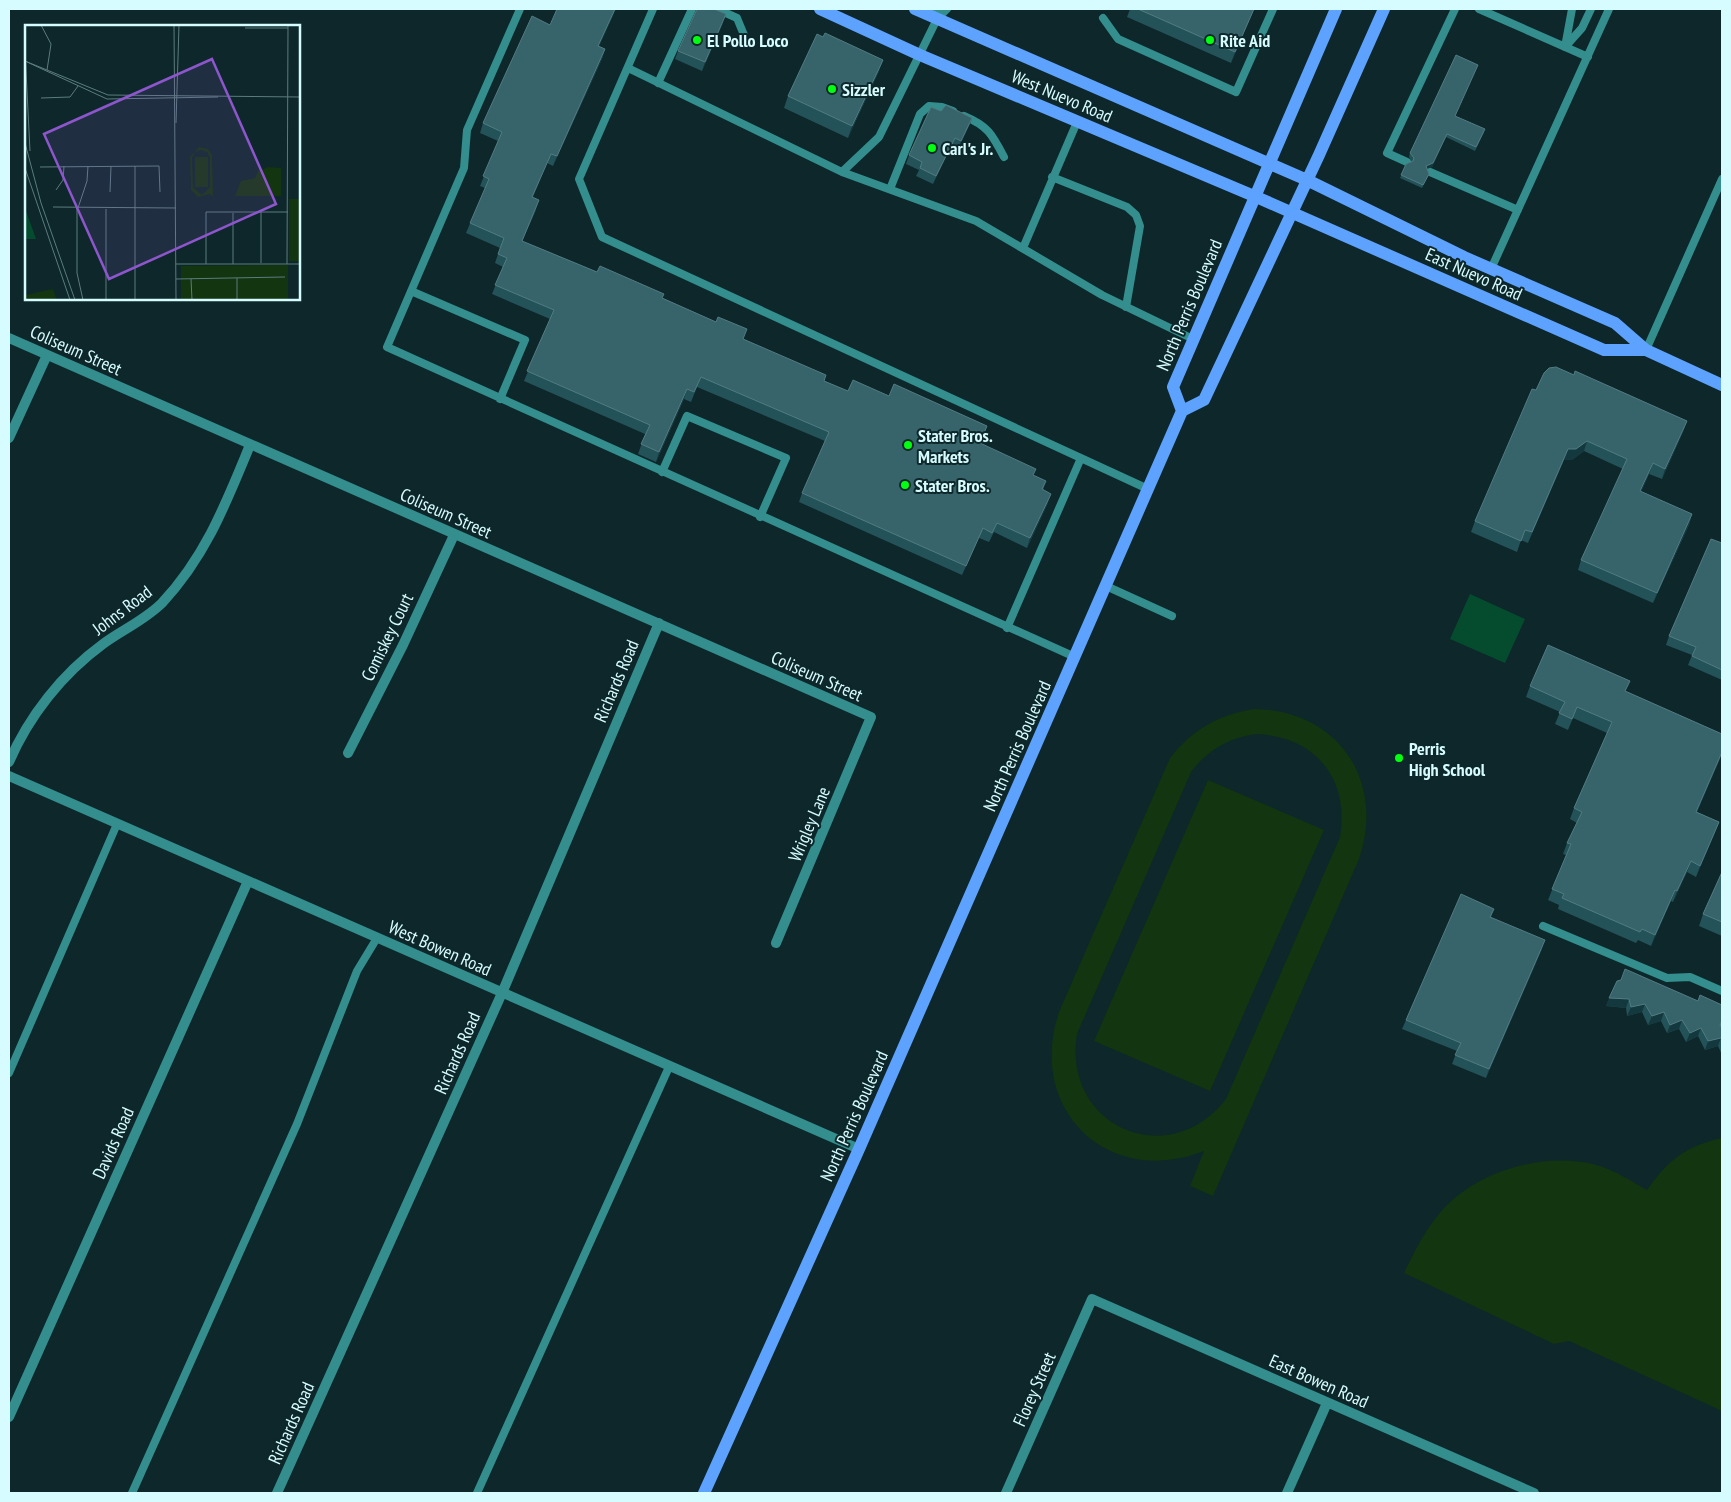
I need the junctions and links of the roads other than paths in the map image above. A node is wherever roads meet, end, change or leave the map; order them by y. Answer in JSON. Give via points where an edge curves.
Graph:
{"nodes":[{"id":1,"x":520,"y":9,"type":"edge"},
{"id":2,"x":652,"y":9,"type":"edge"},
{"id":3,"x":692,"y":9,"type":"edge"},
{"id":4,"x":717,"y":9,"type":"edge"},
{"id":5,"x":820,"y":9,"type":"edge"},
{"id":6,"x":915,"y":9,"type":"edge"},
{"id":7,"x":948,"y":9,"type":"edge"},
{"id":8,"x":1274,"y":9,"type":"edge"},
{"id":9,"x":1336,"y":9,"type":"edge"},
{"id":10,"x":1384,"y":9,"type":"edge"},
{"id":11,"x":1455,"y":9,"type":"edge"},
{"id":12,"x":1479,"y":9,"type":"edge"},
{"id":13,"x":1572,"y":9,"type":"edge"},
{"id":14,"x":1591,"y":9,"type":"edge"},
{"id":15,"x":1609,"y":9,"type":"edge"},
{"id":16,"x":936,"y":14,"type":"edge"},
{"id":17,"x":1103,"y":18,"type":"dead end"},
{"id":18,"x":744,"y":35,"type":"dead end"},
{"id":19,"x":1565,"y":47,"type":"junction"},
{"id":20,"x":920,"y":55,"type":"junction"},
{"id":21,"x":1588,"y":57,"type":"junction"},
{"id":22,"x":628,"y":68,"type":"junction"},
{"id":23,"x":658,"y":83,"type":"junction"},
{"id":24,"x":1078,"y":122,"type":"junction"},
{"id":25,"x":1004,"y":157,"type":"dead end"},
{"id":26,"x":1407,"y":162,"type":"edge"},
{"id":27,"x":1268,"y":163,"type":"junction"},
{"id":28,"x":842,"y":172,"type":"junction"},
{"id":29,"x":1430,"y":172,"type":"edge"},
{"id":30,"x":1052,"y":177,"type":"junction"},
{"id":31,"x":1722,"y":179,"type":"edge"},
{"id":32,"x":1307,"y":180,"type":"junction"},
{"id":33,"x":890,"y":189,"type":"junction"},
{"id":34,"x":1254,"y":196,"type":"junction"},
{"id":35,"x":1518,"y":210,"type":"junction"},
{"id":36,"x":1291,"y":213,"type":"junction"},
{"id":37,"x":1023,"y":248,"type":"junction"},
{"id":38,"x":1491,"y":269,"type":"junction"},
{"id":39,"x":411,"y":291,"type":"junction"},
{"id":40,"x":1126,"y":307,"type":"junction"},
{"id":41,"x":9,"y":338,"type":"edge"},
{"id":42,"x":1193,"y":340,"type":"junction"},
{"id":43,"x":1646,"y":350,"type":"junction"},
{"id":44,"x":47,"y":355,"type":"junction"},
{"id":45,"x":1722,"y":385,"type":"edge"},
{"id":46,"x":500,"y":398,"type":"junction"},
{"id":47,"x":1182,"y":411,"type":"junction"},
{"id":48,"x":9,"y":438,"type":"edge"},
{"id":49,"x":250,"y":445,"type":"junction"},
{"id":50,"x":1080,"y":458,"type":"junction"},
{"id":51,"x":662,"y":472,"type":"junction"},
{"id":52,"x":1148,"y":489,"type":"junction"},
{"id":53,"x":760,"y":517,"type":"junction"},
{"id":54,"x":454,"y":535,"type":"junction"},
{"id":55,"x":1106,"y":586,"type":"junction"},
{"id":56,"x":1172,"y":616,"type":"dead end"},
{"id":57,"x":659,"y":623,"type":"junction"},
{"id":58,"x":1007,"y":628,"type":"junction"},
{"id":59,"x":1075,"y":657,"type":"junction"},
{"id":60,"x":871,"y":717,"type":"joint"},
{"id":61,"x":348,"y":752,"type":"dead end"},
{"id":62,"x":9,"y":762,"type":"edge"},
{"id":63,"x":9,"y":776,"type":"edge"},
{"id":64,"x":118,"y":824,"type":"junction"},
{"id":65,"x":248,"y":881,"type":"junction"},
{"id":66,"x":1543,"y":926,"type":"dead end"},
{"id":67,"x":377,"y":938,"type":"junction"},
{"id":68,"x":776,"y":943,"type":"dead end"},
{"id":69,"x":1722,"y":991,"type":"edge"},
{"id":70,"x":502,"y":993,"type":"junction"},
{"id":71,"x":669,"y":1067,"type":"junction"},
{"id":72,"x":9,"y":1072,"type":"edge"},
{"id":73,"x":859,"y":1149,"type":"junction"},
{"id":74,"x":1092,"y":1298,"type":"joint"},
{"id":75,"x":1327,"y":1403,"type":"junction"},
{"id":76,"x":9,"y":1418,"type":"edge"},
{"id":77,"x":132,"y":1493,"type":"edge"},
{"id":78,"x":277,"y":1493,"type":"edge"},
{"id":79,"x":477,"y":1493,"type":"edge"},
{"id":80,"x":704,"y":1493,"type":"edge"},
{"id":81,"x":1006,"y":1493,"type":"edge"},
{"id":82,"x":1287,"y":1493,"type":"edge"},
{"id":83,"x":1534,"y":1493,"type":"edge"}],
"edges":[{"from":1,"to":39,"type":"lane","via":[[467,130],[464,168]]},
{"from":2,"to":22,"type":"lane"},
{"from":3,"to":23,"type":"lane"},
{"from":4,"to":18,"type":"lane","via":[[737,18]]},
{"from":5,"to":20,"type":"main road","name":"West Nuevo Road"},
{"from":6,"to":16,"type":"main road","name":"West Nuevo Road"},
{"from":7,"to":16,"type":"lane"},
{"from":8,"to":17,"type":"lane","via":[[1236,92],[1118,39]]},
{"from":9,"to":27,"type":"main road","name":"North Perris Boulevard"},
{"from":10,"to":32,"type":"main road"},
{"from":11,"to":26,"type":"lane","via":[[1387,153]]},
{"from":12,"to":19,"type":"lane"},
{"from":13,"to":19,"type":"lane"},
{"from":14,"to":19,"type":"lane","via":[[1582,28]]},
{"from":15,"to":21,"type":"lane"},
{"from":16,"to":20,"type":"lane"},
{"from":16,"to":27,"type":"main road","name":"West Nuevo Road"},
{"from":19,"to":21,"type":"lane"},
{"from":20,"to":24,"type":"main road","name":"West Nuevo Road"},
{"from":20,"to":28,"type":"lane","via":[[879,137]]},
{"from":21,"to":35,"type":"lane"},
{"from":22,"to":23,"type":"lane"},
{"from":22,"to":50,"type":"lane","via":[[579,179],[602,237]]},
{"from":23,"to":28,"type":"lane"},
{"from":24,"to":30,"type":"lane"},
{"from":24,"to":34,"type":"main road","name":"West Nuevo Road"},
{"from":25,"to":33,"type":"lane","via":[[991,132],[979,122],[942,107],[928,106],[920,114]]},
{"from":27,"to":32,"type":"main road","name":"West Nuevo Road"},
{"from":27,"to":34,"type":"main road","name":"North Perris Boulevard"},
{"from":28,"to":33,"type":"lane"},
{"from":29,"to":35,"type":"lane"},
{"from":30,"to":37,"type":"lane"},
{"from":30,"to":40,"type":"lane","via":[[1126,207],[1136,215],[1140,226]]},
{"from":31,"to":43,"type":"lane"},
{"from":32,"to":36,"type":"main road"},
{"from":32,"to":38,"type":"main road","name":"East Nuevo Road"},
{"from":33,"to":37,"type":"lane","via":[[976,221]]},
{"from":34,"to":36,"type":"main road","name":"West Nuevo Road"},
{"from":34,"to":42,"type":"main road","name":"North Perris Boulevard"},
{"from":35,"to":38,"type":"lane"},
{"from":36,"to":43,"type":"main road","name":"East Nuevo Road","via":[[1604,350]]},
{"from":36,"to":47,"type":"main road","via":[[1204,400]]},
{"from":37,"to":40,"type":"lane"},
{"from":38,"to":43,"type":"main road","name":"East Nuevo Road","via":[[1615,323]]},
{"from":39,"to":46,"type":"lane","via":[[387,347]]},
{"from":39,"to":46,"type":"lane","via":[[525,340]]},
{"from":40,"to":42,"type":"lane"},
{"from":41,"to":44,"type":"street","name":"Coliseum Street"},
{"from":42,"to":47,"type":"main road","name":"North Perris Boulevard","via":[[1173,387]]},
{"from":43,"to":45,"type":"main road","name":"East Nuevo Road"},
{"from":44,"to":48,"type":"street"},
{"from":44,"to":49,"type":"street","name":"Coliseum Street"},
{"from":46,"to":51,"type":"lane"},
{"from":47,"to":52,"type":"main road","name":"North Perris Boulevard"},
{"from":49,"to":54,"type":"street","name":"Coliseum Street"},
{"from":49,"to":62,"type":"street","name":"Johns Road","via":[[222,514],[188,573],[160,604],[73,668],[48,696]]},
{"from":50,"to":52,"type":"lane"},
{"from":50,"to":58,"type":"lane"},
{"from":51,"to":53,"type":"lane"},
{"from":51,"to":53,"type":"lane","via":[[687,416],[786,458]]},
{"from":52,"to":55,"type":"main road","name":"North Perris Boulevard"},
{"from":53,"to":58,"type":"lane"},
{"from":54,"to":57,"type":"street","name":"Coliseum Street"},
{"from":54,"to":61,"type":"street","name":"Comiskey Court"},
{"from":55,"to":56,"type":"lane"},
{"from":55,"to":59,"type":"main road","name":"North Perris Boulevard"},
{"from":57,"to":60,"type":"street","name":"Coliseum Street"},
{"from":57,"to":70,"type":"street","name":"Richards Road"},
{"from":58,"to":59,"type":"lane"},
{"from":59,"to":73,"type":"main road","name":"North Perris Boulevard"},
{"from":60,"to":68,"type":"street","name":"Wrigley Lane"},
{"from":63,"to":64,"type":"street","name":"West Bowen Road"},
{"from":64,"to":65,"type":"street","name":"West Bowen Road"},
{"from":64,"to":72,"type":"lane"},
{"from":65,"to":67,"type":"street","name":"West Bowen Road"},
{"from":65,"to":76,"type":"street","name":"Davids Road"},
{"from":66,"to":69,"type":"lane","via":[[1667,978],[1690,977]]},
{"from":67,"to":70,"type":"street","name":"West Bowen Road"},
{"from":67,"to":77,"type":"lane","via":[[357,972],[297,1124]]},
{"from":70,"to":71,"type":"street","name":"West Bowen Road"},
{"from":70,"to":78,"type":"street","name":"Richards Road"},
{"from":71,"to":73,"type":"street","name":"West Bowen Road"},
{"from":71,"to":79,"type":"lane"},
{"from":73,"to":80,"type":"main road","name":"North Perris Boulevard"},
{"from":74,"to":75,"type":"street","name":"East Bowen Road"},
{"from":74,"to":81,"type":"street","name":"Florey Street"},
{"from":75,"to":82,"type":"street"},
{"from":75,"to":83,"type":"street","name":"East Bowen Road"}]}
